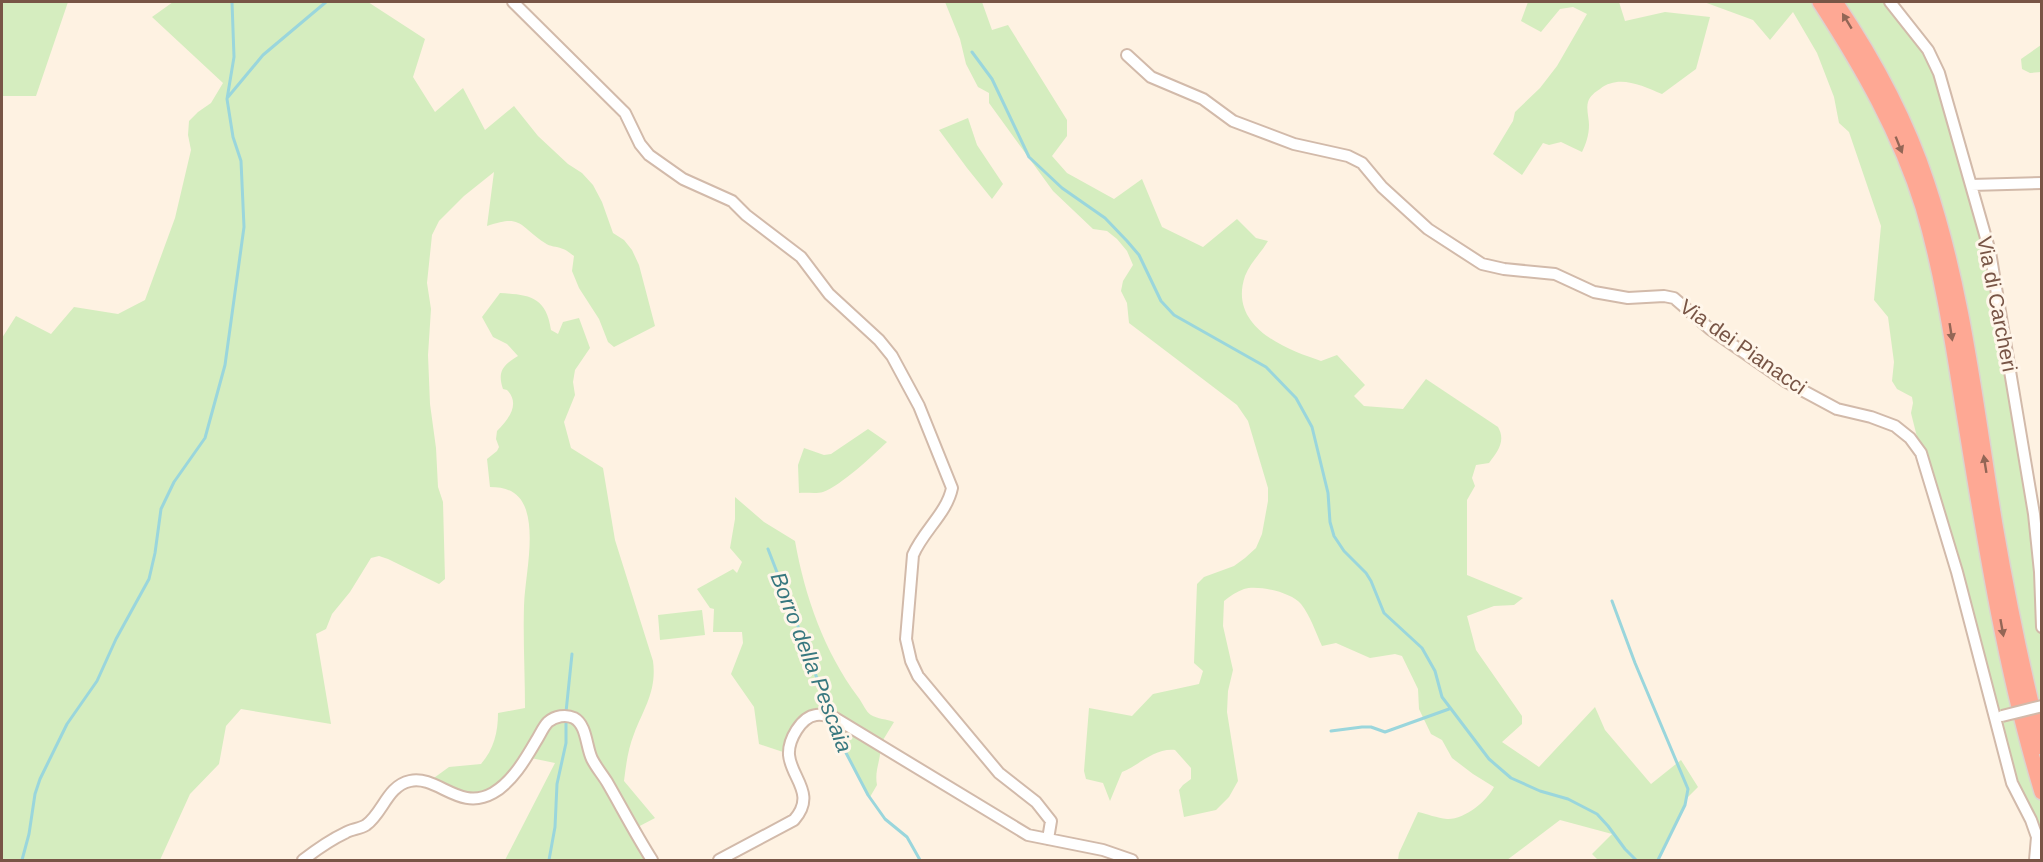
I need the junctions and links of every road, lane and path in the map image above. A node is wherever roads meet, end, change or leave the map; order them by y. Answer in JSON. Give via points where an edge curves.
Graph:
{"nodes":[{"id":1,"x":513,"y":2,"type":"edge"},
{"id":2,"x":1821,"y":2,"type":"edge"},
{"id":3,"x":1835,"y":2,"type":"edge"},
{"id":4,"x":1890,"y":2,"type":"edge"},
{"id":5,"x":1127,"y":55,"type":"dead end"},
{"id":6,"x":2042,"y":183,"type":"edge"},
{"id":7,"x":1971,"y":185,"type":"junction"},
{"id":8,"x":2042,"y":627,"type":"edge"},
{"id":9,"x":2042,"y":706,"type":"edge"},
{"id":10,"x":1998,"y":717,"type":"junction"},
{"id":11,"x":2042,"y":747,"type":"edge"},
{"id":12,"x":2042,"y":792,"type":"edge"},
{"id":13,"x":1048,"y":840,"type":"junction"},
{"id":14,"x":303,"y":861,"type":"edge"},
{"id":15,"x":652,"y":861,"type":"edge"},
{"id":16,"x":719,"y":861,"type":"edge"},
{"id":17,"x":1132,"y":861,"type":"edge"},
{"id":18,"x":2035,"y":861,"type":"edge"}],
"edges":[{"from":1,"to":13,"type":"street","via":[[625,113],[649,155],[683,179],[732,201],[801,257],[829,294],[892,356],[919,406],[952,488],[950,498],[913,555],[906,639],[911,661],[918,676],[999,773],[1042,808],[1051,821]]},
{"from":2,"to":12,"type":"highway","one_way":true,"via":[[1888,117],[1931,237],[2005,643]]},
{"from":11,"to":3,"type":"highway","one_way":true,"via":[[2007,587],[1942,232],[1907,132],[1875,67]]},
{"from":4,"to":7,"type":"street","name":"Via di Carcheri","via":[[1928,50],[1939,73]]},
{"from":5,"to":10,"type":"street","name":"Via dei Pianacci","via":[[1151,77],[1203,99],[1233,121],[1362,163],[1428,229],[1482,264],[1555,274],[1594,291],[1628,298],[1674,298],[1710,329],[1785,381],[1837,409],[1894,426],[1910,438],[1921,453]]},
{"from":6,"to":7,"type":"street"},
{"from":7,"to":8,"type":"street","name":"Via di Carcheri","via":[[1990,252],[2034,514]]},
{"from":9,"to":10,"type":"street","bridge":true},
{"from":10,"to":18,"type":"street","name":"Via dei Pianacci","via":[[2012,783],[2037,837]]},
{"from":13,"to":16,"type":"street","via":[[1028,835],[835,718],[816,715],[794,733],[789,754],[803,790],[801,812],[794,820]]},
{"from":13,"to":17,"type":"street","via":[[1102,850]]},
{"from":14,"to":15,"type":"street","via":[[347,831],[365,826],[387,797],[411,781],[471,799],[494,793],[523,762],[548,722],[562,716],[575,719],[584,730],[593,761]]}]}
